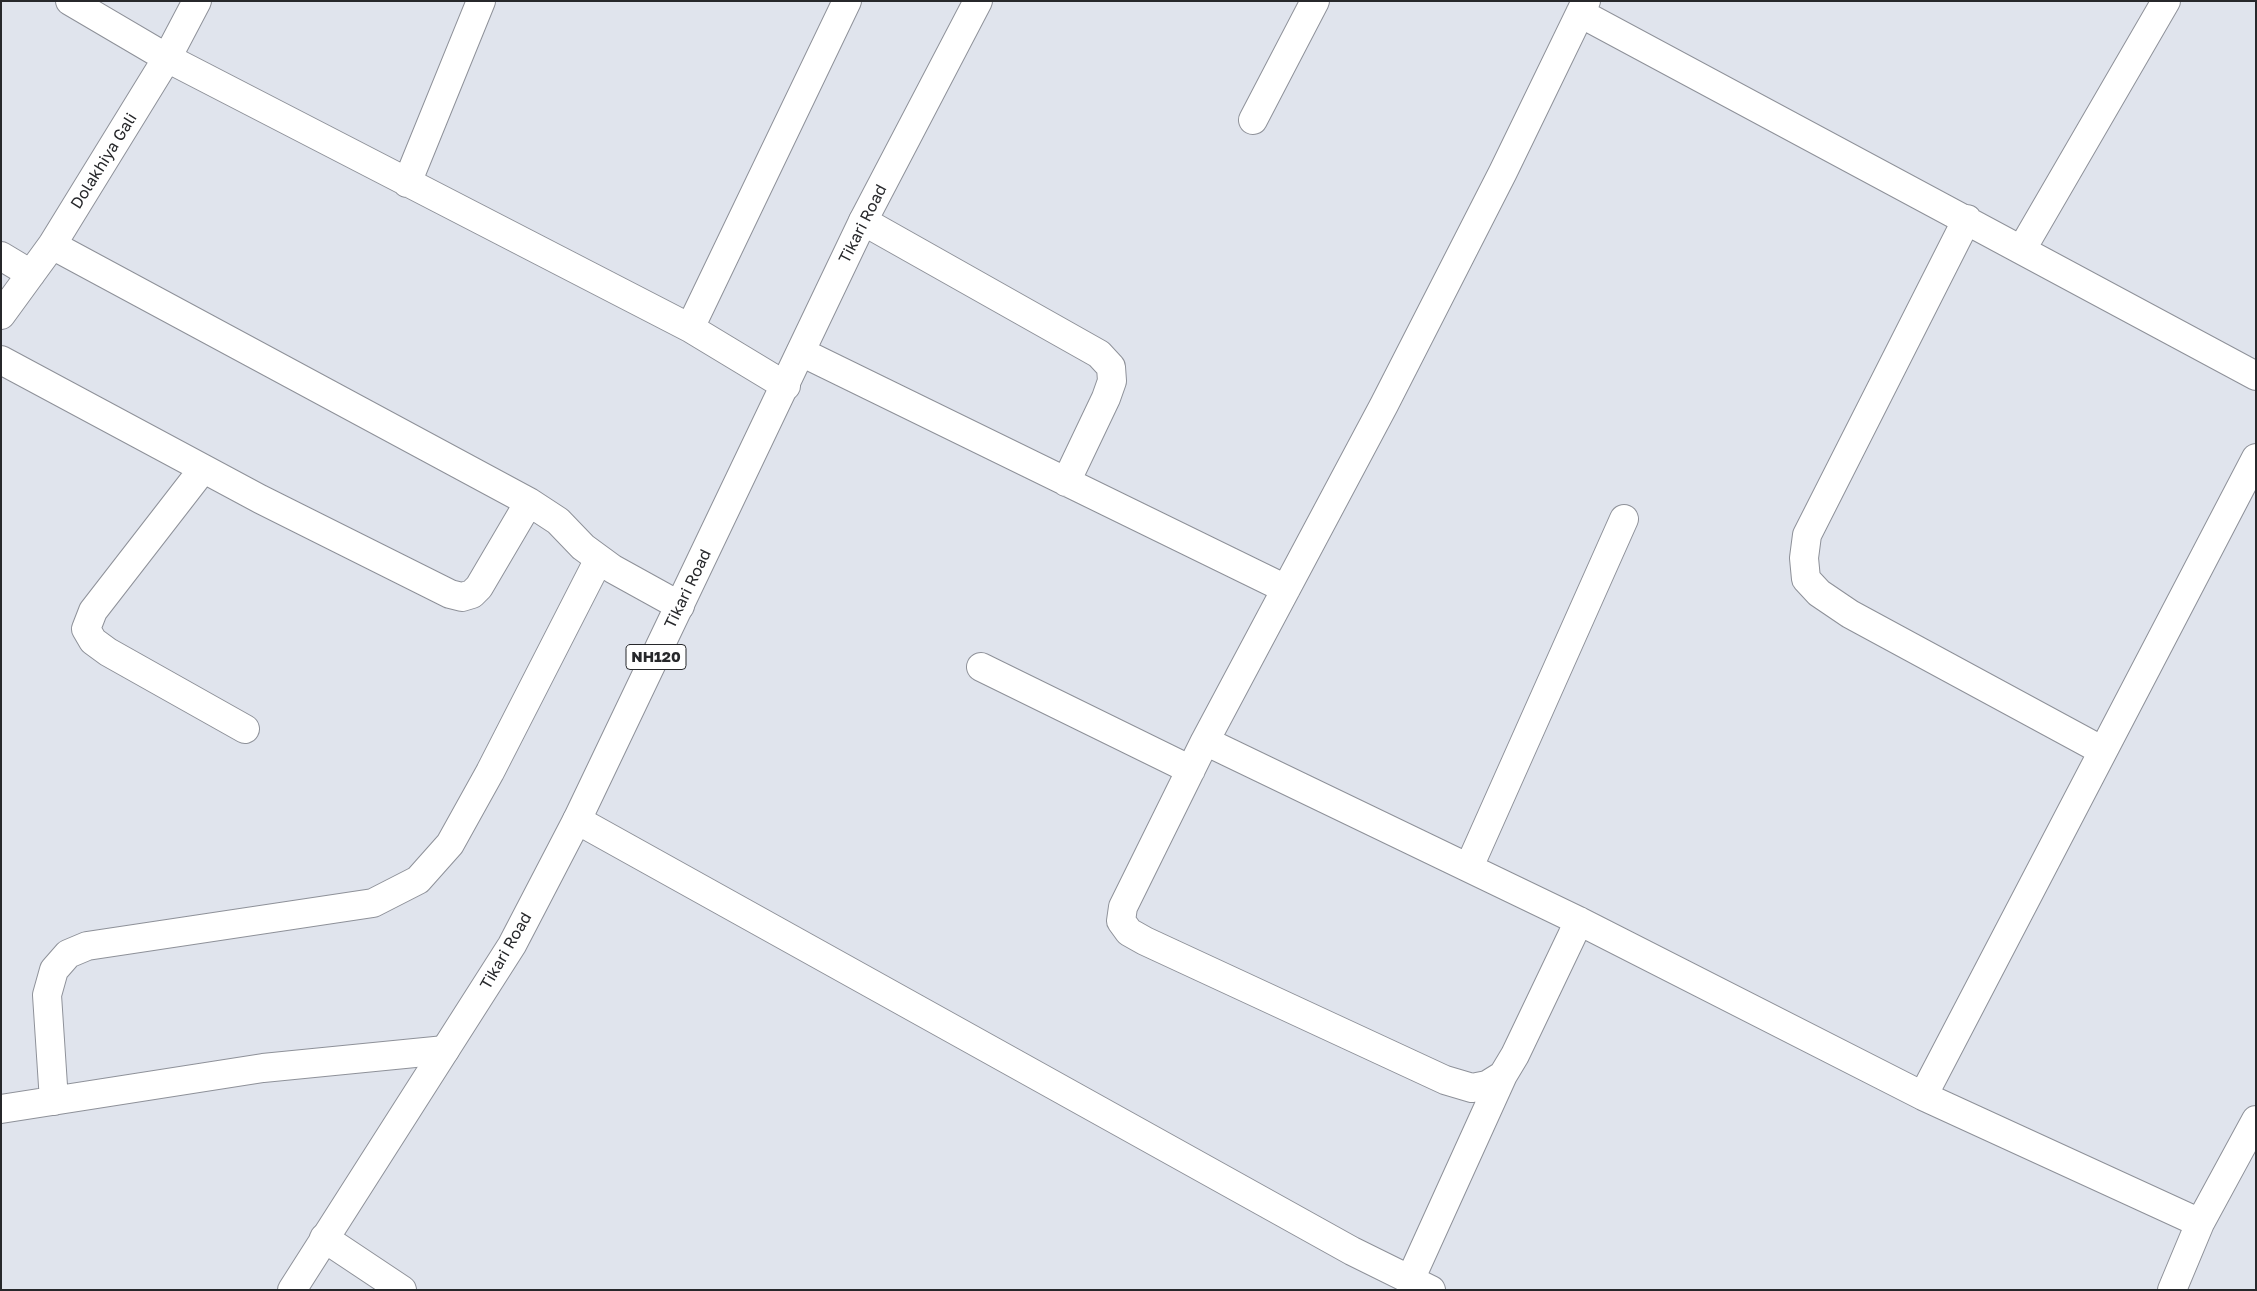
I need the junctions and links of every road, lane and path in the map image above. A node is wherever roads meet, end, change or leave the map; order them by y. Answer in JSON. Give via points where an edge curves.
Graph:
{"nodes":[{"id":1,"x":70,"y":1,"type":"edge"},
{"id":2,"x":197,"y":1,"type":"edge"},
{"id":3,"x":481,"y":1,"type":"edge"},
{"id":4,"x":847,"y":1,"type":"edge"},
{"id":5,"x":978,"y":1,"type":"edge"},
{"id":6,"x":1314,"y":1,"type":"edge"},
{"id":7,"x":2166,"y":1,"type":"edge"},
{"id":8,"x":1583,"y":7,"type":"edge"},
{"id":9,"x":167,"y":58,"type":"junction"},
{"id":10,"x":1253,"y":120,"type":"dead end"},
{"id":11,"x":407,"y":183,"type":"junction"},
{"id":12,"x":1967,"y":219,"type":"junction"},
{"id":13,"x":864,"y":221,"type":"junction"},
{"id":14,"x":52,"y":245,"type":"junction"},
{"id":15,"x":2022,"y":249,"type":"junction"},
{"id":16,"x":1,"y":256,"type":"edge"},
{"id":17,"x":31,"y":274,"type":"junction"},
{"id":18,"x":1,"y":315,"type":"edge"},
{"id":19,"x":690,"y":328,"type":"junction"},
{"id":20,"x":801,"y":352,"type":"junction"},
{"id":21,"x":1,"y":360,"type":"edge"},
{"id":22,"x":2256,"y":376,"type":"edge"},
{"id":23,"x":786,"y":386,"type":"junction"},
{"id":24,"x":2256,"y":458,"type":"edge"},
{"id":25,"x":203,"y":469,"type":"junction"},
{"id":26,"x":1066,"y":482,"type":"junction"},
{"id":27,"x":529,"y":502,"type":"junction"},
{"id":28,"x":1624,"y":519,"type":"dead end"},
{"id":29,"x":599,"y":559,"type":"junction"},
{"id":30,"x":1286,"y":589,"type":"junction"},
{"id":31,"x":680,"y":606,"type":"junction"},
{"id":32,"x":981,"y":667,"type":"dead end"},
{"id":33,"x":245,"y":729,"type":"dead end"},
{"id":34,"x":1205,"y":741,"type":"junction"},
{"id":35,"x":2103,"y":751,"type":"junction"},
{"id":36,"x":1190,"y":770,"type":"junction"},
{"id":37,"x":577,"y":820,"type":"junction"},
{"id":38,"x":1469,"y":867,"type":"junction"},
{"id":39,"x":1579,"y":921,"type":"junction"},
{"id":40,"x":445,"y":1050,"type":"junction"},
{"id":41,"x":1503,"y":1075,"type":"junction"},
{"id":42,"x":1923,"y":1096,"type":"junction"},
{"id":43,"x":54,"y":1101,"type":"junction"},
{"id":44,"x":1,"y":1109,"type":"edge"},
{"id":45,"x":2256,"y":1120,"type":"edge"},
{"id":46,"x":2200,"y":1223,"type":"junction"},
{"id":47,"x":324,"y":1238,"type":"junction"},
{"id":48,"x":1421,"y":1285,"type":"edge"},
{"id":49,"x":292,"y":1290,"type":"edge"},
{"id":50,"x":402,"y":1290,"type":"edge"},
{"id":51,"x":2172,"y":1290,"type":"edge"}],
"edges":[{"from":1,"to":9,"type":"main road"},
{"from":2,"to":9,"type":"main road","name":"Dolakhiya Gali"},
{"from":3,"to":11,"type":"main road"},
{"from":4,"to":19,"type":"main road"},
{"from":5,"to":13,"type":"main road","name":"Tikari Road","number":"NH120"},
{"from":6,"to":10,"type":"main road"},
{"from":7,"to":15,"type":"main road"},
{"from":8,"to":12,"type":"main road"},
{"from":8,"to":30,"type":"main road","via":[[1494,189]]},
{"from":9,"to":11,"type":"main road"},
{"from":9,"to":14,"type":"main road","name":"Dolakhiya Gali"},
{"from":11,"to":19,"type":"main road"},
{"from":12,"to":15,"type":"main road"},
{"from":12,"to":35,"type":"main road","via":[[1807,535],[1806,578],[1819,593],[1850,614]]},
{"from":13,"to":20,"type":"main road","name":"Tikari Road","number":"NH120"},
{"from":13,"to":26,"type":"main road","via":[[1099,354],[1111,367],[1112,381],[1106,398]]},
{"from":14,"to":17,"type":"main road","name":"Dolakhiya Gali"},
{"from":14,"to":27,"type":"main road"},
{"from":15,"to":22,"type":"main road"},
{"from":16,"to":17,"type":"main road"},
{"from":17,"to":18,"type":"main road","name":"Dolakhiya Gali"},
{"from":19,"to":23,"type":"main road"},
{"from":20,"to":23,"type":"main road","name":"Tikari Road","number":"NH120"},
{"from":20,"to":26,"type":"main road"},
{"from":21,"to":25,"type":"main road"},
{"from":23,"to":31,"type":"main road","name":"Tikari Road","number":"NH120"},
{"from":24,"to":35,"type":"main road"},
{"from":25,"to":27,"type":"main road","via":[[450,594],[462,597],[479,587]]},
{"from":25,"to":33,"type":"main road","via":[[93,612],[86,629],[93,641],[108,652]]},
{"from":26,"to":30,"type":"main road"},
{"from":27,"to":29,"type":"main road","via":[[558,521]]},
{"from":28,"to":38,"type":"main road"},
{"from":29,"to":31,"type":"main road"},
{"from":29,"to":43,"type":"main road","via":[[450,844],[418,880],[373,903],[87,946],[68,954],[54,970],[47,996]]},
{"from":30,"to":34,"type":"main road"},
{"from":31,"to":37,"type":"main road","name":"Tikari Road","number":"NH120"},
{"from":32,"to":36,"type":"main road"},
{"from":34,"to":36,"type":"main road"},
{"from":34,"to":38,"type":"main road"},
{"from":35,"to":42,"type":"main road"},
{"from":36,"to":41,"type":"main road","via":[[1123,907],[1122,921],[1129,932],[1444,1080],[1472,1088]]},
{"from":37,"to":40,"type":"main road","name":"Tikari Road","number":"NH120","via":[[512,946]]},
{"from":37,"to":48,"type":"main road","via":[[1352,1251]]},
{"from":38,"to":39,"type":"main road"},
{"from":39,"to":41,"type":"main road"},
{"from":39,"to":42,"type":"main road"},
{"from":40,"to":43,"type":"main road","via":[[262,1068]]},
{"from":40,"to":47,"type":"main road","name":"Tikari Road","number":"NH120"},
{"from":41,"to":48,"type":"main road"},
{"from":42,"to":46,"type":"main road"},
{"from":43,"to":44,"type":"main road"},
{"from":45,"to":46,"type":"main road"},
{"from":46,"to":51,"type":"main road"},
{"from":47,"to":49,"type":"main road","name":"Tikari Road","number":"NH120"},
{"from":47,"to":50,"type":"main road"}]}
